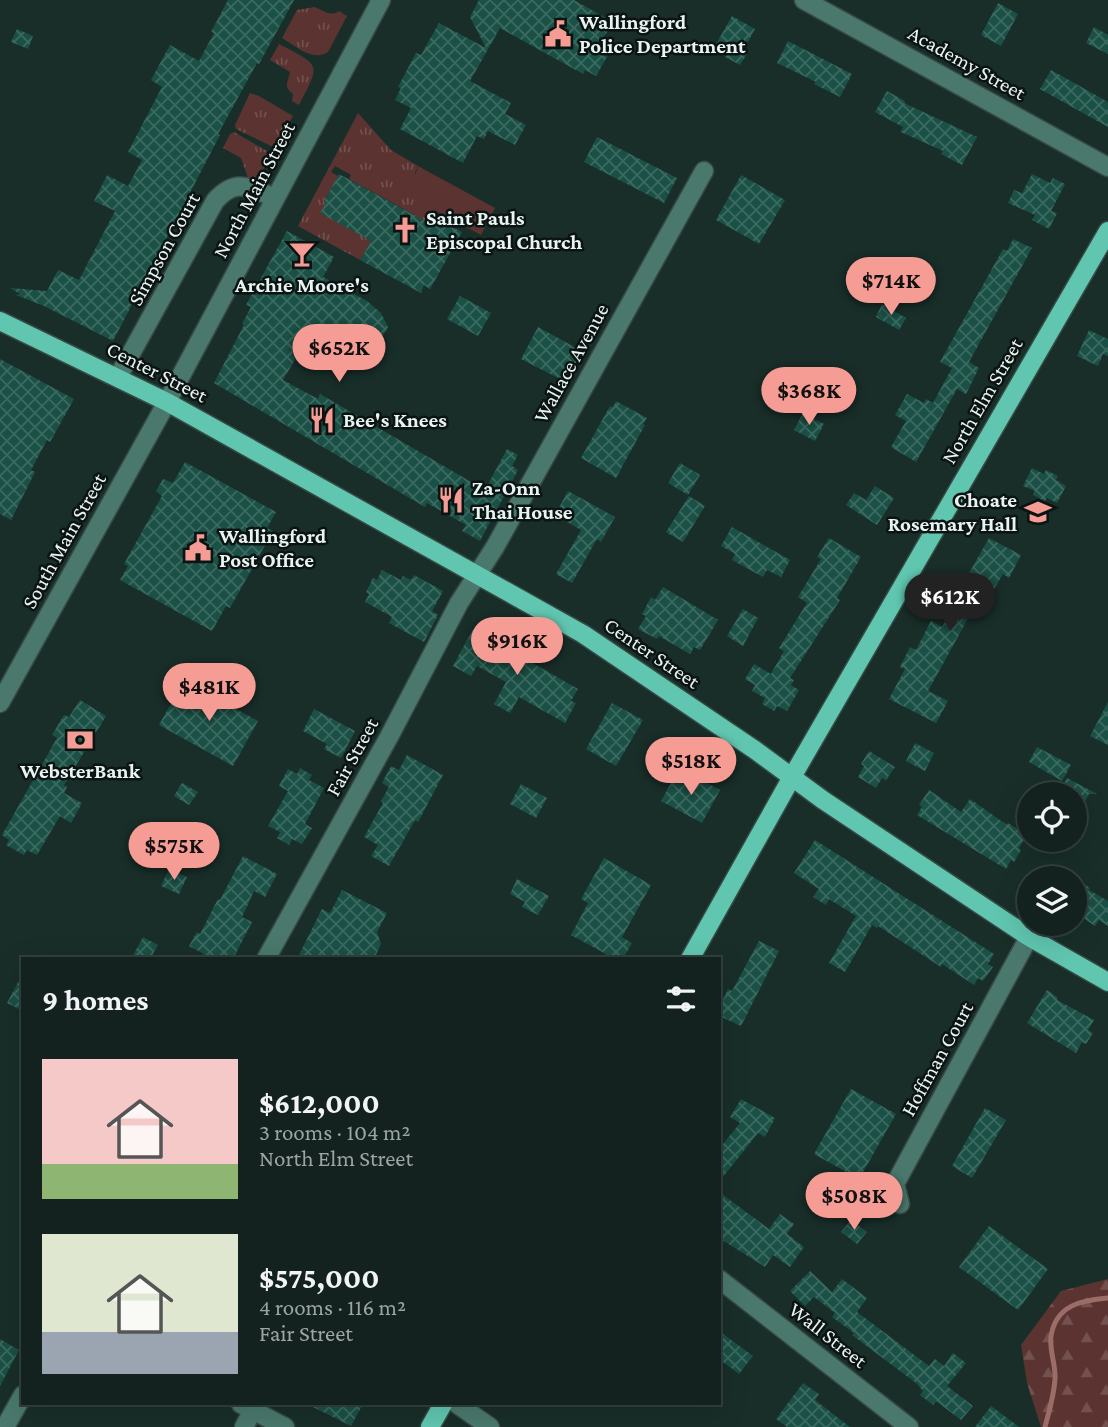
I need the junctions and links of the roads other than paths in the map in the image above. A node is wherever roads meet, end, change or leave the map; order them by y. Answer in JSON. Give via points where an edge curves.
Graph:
{"nodes":[{"id":1,"x":381,"y":0,"type":"edge"},
{"id":2,"x":804,"y":0,"type":"edge"},
{"id":3,"x":1108,"y":167,"type":"edge"},
{"id":4,"x":704,"y":171,"type":"dead end"},
{"id":5,"x":275,"y":198,"type":"junction"},
{"id":6,"x":1108,"y":231,"type":"edge"},
{"id":7,"x":0,"y":321,"type":"edge"},
{"id":8,"x":118,"y":377,"type":"junction"},
{"id":9,"x":167,"y":401,"type":"junction"},
{"id":10,"x":477,"y":575,"type":"junction"},
{"id":11,"x":0,"y":703,"type":"edge"},
{"id":12,"x":792,"y":777,"type":"junction"},
{"id":13,"x":1029,"y":937,"type":"junction"},
{"id":14,"x":267,"y":957,"type":"edge"},
{"id":15,"x":691,"y":957,"type":"edge"},
{"id":16,"x":1108,"y":982,"type":"edge"},
{"id":17,"x":900,"y":1205,"type":"dead end"},
{"id":18,"x":721,"y":1281,"type":"edge"},
{"id":19,"x":21,"y":1399,"type":"edge"},
{"id":20,"x":442,"y":1405,"type":"edge"},
{"id":21,"x":458,"y":1405,"type":"edge"},
{"id":22,"x":247,"y":1407,"type":"edge"},
{"id":23,"x":5,"y":1427,"type":"edge"},
{"id":24,"x":244,"y":1427,"type":"edge"},
{"id":25,"x":285,"y":1427,"type":"edge"},
{"id":26,"x":430,"y":1427,"type":"edge"},
{"id":27,"x":490,"y":1427,"type":"edge"},
{"id":28,"x":909,"y":1427,"type":"edge"}],
"edges":[{"from":1,"to":5,"type":"street","name":"North Main Street"},
{"from":2,"to":3,"type":"street","name":"Academy Street"},
{"from":4,"to":10,"type":"street","name":"Wallace Avenue"},
{"from":5,"to":8,"type":"street","name":"Simpson Court","via":[[246,186],[233,187],[215,201]]},
{"from":5,"to":9,"type":"street","name":"North Main Street"},
{"from":6,"to":12,"type":"main road","name":"North Elm Street"},
{"from":7,"to":8,"type":"main road","name":"Center Street"},
{"from":8,"to":9,"type":"main road","name":"Center Street"},
{"from":9,"to":10,"type":"main road","name":"Center Street"},
{"from":9,"to":11,"type":"street","name":"South Main Street"},
{"from":10,"to":12,"type":"main road","name":"Center Street","via":[[602,646]]},
{"from":10,"to":14,"type":"street","name":"Fair Street"},
{"from":12,"to":13,"type":"main road","name":"Center Street"},
{"from":12,"to":15,"type":"main road","name":"North Elm Street"},
{"from":13,"to":16,"type":"main road","name":"Center Street"},
{"from":13,"to":17,"type":"street","name":"Hoffman Court","via":[[895,1184]]},
{"from":18,"to":28,"type":"street","name":"Wall Street"},
{"from":19,"to":23,"type":"street"},
{"from":20,"to":26,"type":"main road"},
{"from":21,"to":27,"type":"street"},
{"from":22,"to":24,"type":"street"},
{"from":22,"to":25,"type":"street"}]}
